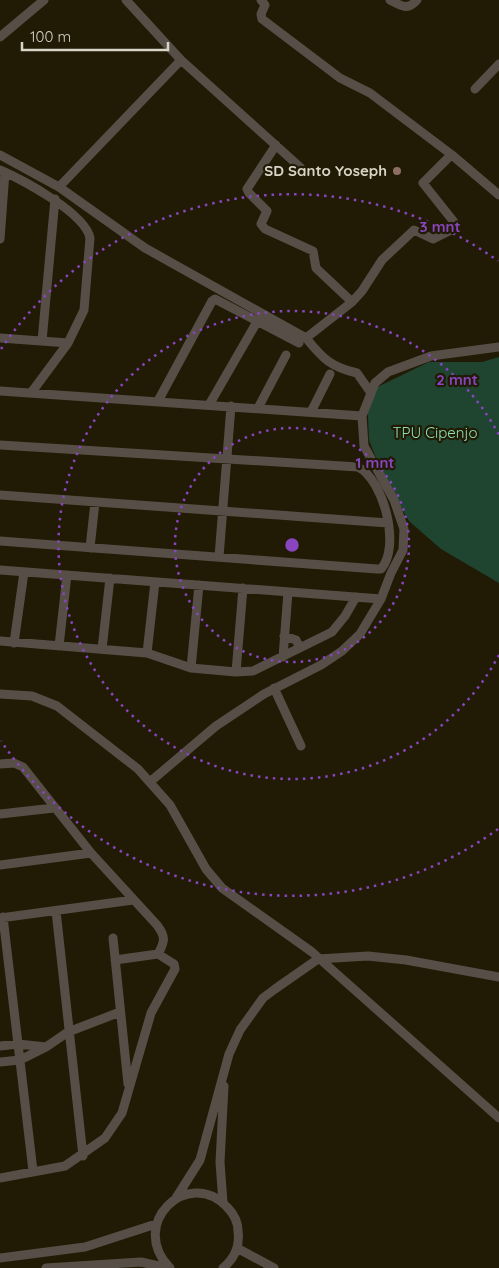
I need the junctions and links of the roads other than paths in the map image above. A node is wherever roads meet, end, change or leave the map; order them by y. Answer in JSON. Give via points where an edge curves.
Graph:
{"nodes":[{"id":1,"x":44,"y":0,"type":"edge"},
{"id":2,"x":126,"y":0,"type":"edge"},
{"id":3,"x":261,"y":0,"type":"edge"},
{"id":4,"x":390,"y":0,"type":"edge"},
{"id":5,"x":417,"y":0,"type":"edge"},
{"id":6,"x":0,"y":37,"type":"edge"},
{"id":7,"x":181,"y":60,"type":"junction"},
{"id":8,"x":499,"y":64,"type":"edge"},
{"id":9,"x":476,"y":89,"type":"dead end"},
{"id":10,"x":276,"y":145,"type":"junction"},
{"id":11,"x":0,"y":154,"type":"edge"},
{"id":12,"x":452,"y":155,"type":"junction"},
{"id":13,"x":301,"y":168,"type":"dead end"},
{"id":14,"x":3,"y":171,"type":"edge"},
{"id":15,"x":59,"y":188,"type":"junction"},
{"id":16,"x":499,"y":195,"type":"edge"},
{"id":17,"x":55,"y":199,"type":"junction"},
{"id":18,"x":0,"y":239,"type":"edge"},
{"id":19,"x":352,"y":302,"type":"junction"},
{"id":20,"x":258,"y":320,"type":"junction"},
{"id":21,"x":0,"y":338,"type":"edge"},
{"id":22,"x":42,"y":341,"type":"junction"},
{"id":23,"x":302,"y":341,"type":"junction"},
{"id":24,"x":68,"y":343,"type":"junction"},
{"id":25,"x":499,"y":347,"type":"edge"},
{"id":26,"x":286,"y":355,"type":"dead end"},
{"id":27,"x":330,"y":374,"type":"dead end"},
{"id":28,"x":0,"y":391,"type":"edge"},
{"id":29,"x":31,"y":393,"type":"junction"},
{"id":30,"x":371,"y":393,"type":"junction"},
{"id":31,"x":158,"y":401,"type":"junction"},
{"id":32,"x":209,"y":405,"type":"junction"},
{"id":33,"x":231,"y":406,"type":"junction"},
{"id":34,"x":258,"y":408,"type":"junction"},
{"id":35,"x":311,"y":412,"type":"junction"},
{"id":36,"x":362,"y":416,"type":"junction"},
{"id":37,"x":0,"y":445,"type":"edge"},
{"id":38,"x":227,"y":460,"type":"junction"},
{"id":39,"x":0,"y":495,"type":"edge"},
{"id":40,"x":95,"y":502,"type":"junction"},
{"id":41,"x":223,"y":511,"type":"junction"},
{"id":42,"x":388,"y":523,"type":"junction"},
{"id":43,"x":0,"y":541,"type":"edge"},
{"id":44,"x":90,"y":548,"type":"junction"},
{"id":45,"x":219,"y":557,"type":"junction"},
{"id":46,"x":0,"y":570,"type":"edge"},
{"id":47,"x":24,"y":572,"type":"junction"},
{"id":48,"x":67,"y":575,"type":"junction"},
{"id":49,"x":110,"y":578,"type":"junction"},
{"id":50,"x":155,"y":582,"type":"junction"},
{"id":51,"x":199,"y":585,"type":"junction"},
{"id":52,"x":243,"y":588,"type":"junction"},
{"id":53,"x":288,"y":592,"type":"junction"},
{"id":54,"x":356,"y":597,"type":"junction"},
{"id":55,"x":381,"y":599,"type":"junction"},
{"id":56,"x":284,"y":636,"type":"junction"},
{"id":57,"x":0,"y":641,"type":"edge"},
{"id":58,"x":14,"y":643,"type":"junction"},
{"id":59,"x":59,"y":646,"type":"junction"},
{"id":60,"x":300,"y":648,"type":"junction"},
{"id":61,"x":102,"y":649,"type":"junction"},
{"id":62,"x":147,"y":653,"type":"junction"},
{"id":63,"x":282,"y":657,"type":"junction"},
{"id":64,"x":191,"y":668,"type":"junction"},
{"id":65,"x":236,"y":672,"type":"junction"},
{"id":66,"x":274,"y":688,"type":"junction"},
{"id":67,"x":0,"y":694,"type":"edge"},
{"id":68,"x":301,"y":746,"type":"dead end"},
{"id":69,"x":0,"y":764,"type":"edge"},
{"id":70,"x":151,"y":781,"type":"junction"},
{"id":71,"x":54,"y":808,"type":"junction"},
{"id":72,"x":0,"y":814,"type":"edge"},
{"id":73,"x":91,"y":853,"type":"junction"},
{"id":74,"x":0,"y":864,"type":"edge"},
{"id":75,"x":132,"y":900,"type":"junction"},
{"id":76,"x":56,"y":911,"type":"junction"},
{"id":77,"x":2,"y":918,"type":"edge"},
{"id":78,"x":113,"y":938,"type":"dead end"},
{"id":79,"x":158,"y":954,"type":"junction"},
{"id":80,"x":318,"y":959,"type":"junction"},
{"id":81,"x":115,"y":960,"type":"junction"},
{"id":82,"x":499,"y":977,"type":"edge"},
{"id":83,"x":120,"y":1012,"type":"junction"},
{"id":84,"x":68,"y":1032,"type":"junction"},
{"id":85,"x":18,"y":1044,"type":"junction"},
{"id":86,"x":0,"y":1046,"type":"edge"},
{"id":87,"x":46,"y":1047,"type":"junction"},
{"id":88,"x":20,"y":1060,"type":"junction"},
{"id":89,"x":0,"y":1062,"type":"edge"},
{"id":90,"x":225,"y":1068,"type":"junction"},
{"id":91,"x":128,"y":1089,"type":"junction"},
{"id":92,"x":499,"y":1118,"type":"edge"},
{"id":93,"x":83,"y":1156,"type":"junction"},
{"id":94,"x":33,"y":1171,"type":"junction"},
{"id":95,"x":0,"y":1178,"type":"edge"},
{"id":96,"x":176,"y":1198,"type":"junction"},
{"id":97,"x":223,"y":1203,"type":"junction"},
{"id":98,"x":156,"y":1224,"type":"junction"},
{"id":99,"x":237,"y":1248,"type":"junction"},
{"id":100,"x":0,"y":1258,"type":"edge"},
{"id":101,"x":261,"y":1264,"type":"edge"},
{"id":102,"x":46,"y":1268,"type":"edge"},
{"id":103,"x":169,"y":1268,"type":"edge"},
{"id":104,"x":223,"y":1268,"type":"edge"},
{"id":105,"x":274,"y":1268,"type":"edge"}],
"edges":[{"from":1,"to":6,"type":"street"},
{"from":2,"to":7,"type":"street"},
{"from":3,"to":12,"type":"street","via":[[264,5],[260,14],[262,19],[340,78],[370,93]]},
{"from":4,"to":5,"type":"street","via":[[407,7]]},
{"from":7,"to":10,"type":"street"},
{"from":7,"to":15,"type":"street"},
{"from":8,"to":9,"type":"street"},
{"from":10,"to":13,"type":"street"},
{"from":10,"to":19,"type":"street","via":[[247,188],[267,210],[261,224],[265,229],[313,251],[316,268]]},
{"from":11,"to":15,"type":"street"},
{"from":12,"to":16,"type":"street"},
{"from":12,"to":19,"type":"street","via":[[423,183],[454,222],[454,229],[433,239],[414,230],[382,260]]},
{"from":14,"to":17,"type":"street"},
{"from":14,"to":18,"type":"street"},
{"from":15,"to":23,"type":"street","via":[[145,248]]},
{"from":17,"to":22,"type":"street"},
{"from":17,"to":24,"type":"street","via":[[86,229],[90,238],[84,310]]},
{"from":19,"to":23,"type":"street"},
{"from":20,"to":23,"type":"street"},
{"from":20,"to":31,"type":"street","via":[[218,298],[212,301]]},
{"from":20,"to":32,"type":"street"},
{"from":21,"to":22,"type":"street"},
{"from":22,"to":24,"type":"street"},
{"from":23,"to":30,"type":"street","via":[[336,368],[357,373]]},
{"from":24,"to":29,"type":"street"},
{"from":25,"to":30,"type":"street","via":[[409,362],[382,376]]},
{"from":26,"to":34,"type":"street"},
{"from":27,"to":35,"type":"street"},
{"from":28,"to":29,"type":"street"},
{"from":29,"to":31,"type":"street"},
{"from":30,"to":36,"type":"street"},
{"from":31,"to":32,"type":"street"},
{"from":32,"to":33,"type":"street"},
{"from":33,"to":34,"type":"street"},
{"from":33,"to":38,"type":"street"},
{"from":34,"to":35,"type":"street"},
{"from":35,"to":36,"type":"street"},
{"from":36,"to":55,"type":"street","via":[[364,446],[394,500],[404,529],[403,550]]},
{"from":37,"to":38,"type":"street"},
{"from":38,"to":41,"type":"street"},
{"from":38,"to":42,"type":"street","via":[[358,467],[370,476],[386,510]]},
{"from":39,"to":40,"type":"street"},
{"from":40,"to":41,"type":"street"},
{"from":40,"to":44,"type":"street"},
{"from":41,"to":42,"type":"street"},
{"from":41,"to":45,"type":"street"},
{"from":42,"to":45,"type":"street","via":[[390,540],[385,565],[381,569]]},
{"from":43,"to":44,"type":"street"},
{"from":44,"to":45,"type":"street"},
{"from":46,"to":47,"type":"street"},
{"from":47,"to":48,"type":"street"},
{"from":47,"to":58,"type":"street"},
{"from":48,"to":49,"type":"street"},
{"from":48,"to":59,"type":"street"},
{"from":49,"to":50,"type":"street"},
{"from":49,"to":61,"type":"street"},
{"from":50,"to":51,"type":"street"},
{"from":50,"to":62,"type":"street"},
{"from":51,"to":52,"type":"street"},
{"from":51,"to":64,"type":"street"},
{"from":52,"to":53,"type":"street"},
{"from":52,"to":65,"type":"street"},
{"from":53,"to":54,"type":"street"},
{"from":53,"to":56,"type":"street"},
{"from":54,"to":55,"type":"street"},
{"from":54,"to":60,"type":"street","via":[[338,626]]},
{"from":55,"to":66,"type":"street","via":[[360,634],[342,651]]},
{"from":56,"to":60,"type":"street","via":[[296,640]]},
{"from":56,"to":63,"type":"street"},
{"from":57,"to":58,"type":"street"},
{"from":58,"to":59,"type":"street"},
{"from":59,"to":61,"type":"street"},
{"from":60,"to":63,"type":"street"},
{"from":61,"to":62,"type":"street"},
{"from":62,"to":64,"type":"street"},
{"from":63,"to":65,"type":"street","via":[[253,670]]},
{"from":64,"to":65,"type":"street"},
{"from":66,"to":68,"type":"street"},
{"from":66,"to":70,"type":"street","via":[[216,726]]},
{"from":67,"to":70,"type":"street","via":[[32,696],[57,706]]},
{"from":69,"to":71,"type":"street","via":[[14,762],[24,767]]},
{"from":70,"to":80,"type":"street","via":[[188,834],[206,869],[222,888],[298,941]]},
{"from":71,"to":72,"type":"street"},
{"from":71,"to":73,"type":"street"},
{"from":73,"to":74,"type":"street"},
{"from":73,"to":75,"type":"street"},
{"from":75,"to":76,"type":"street"},
{"from":75,"to":79,"type":"street","via":[[164,935]]},
{"from":76,"to":77,"type":"street"},
{"from":76,"to":84,"type":"street"},
{"from":77,"to":85,"type":"street"},
{"from":78,"to":81,"type":"street"},
{"from":79,"to":81,"type":"street"},
{"from":79,"to":91,"type":"street","via":[[174,964],[175,971],[151,1013]]},
{"from":80,"to":82,"type":"street","via":[[386,957]]},
{"from":80,"to":90,"type":"street","via":[[263,998],[240,1030]]},
{"from":80,"to":92,"type":"street"},
{"from":81,"to":83,"type":"street"},
{"from":83,"to":84,"type":"street"},
{"from":83,"to":91,"type":"street"},
{"from":84,"to":87,"type":"street"},
{"from":84,"to":93,"type":"street"},
{"from":85,"to":86,"type":"street"},
{"from":85,"to":87,"type":"street"},
{"from":85,"to":88,"type":"street"},
{"from":87,"to":88,"type":"street"},
{"from":88,"to":89,"type":"street"},
{"from":88,"to":94,"type":"street"},
{"from":90,"to":96,"type":"street","via":[[200,1160]]},
{"from":90,"to":97,"type":"street","via":[[220,1162]]},
{"from":91,"to":93,"type":"street","via":[[122,1113],[106,1138]]},
{"from":93,"to":94,"type":"street","via":[[65,1166]]},
{"from":94,"to":95,"type":"street"},
{"from":96,"to":97,"type":"street","via":[[195,1193]]},
{"from":96,"to":98,"type":"street","via":[[164,1209]]},
{"from":97,"to":99,"type":"street","via":[[238,1228]]},
{"from":98,"to":100,"type":"street","via":[[85,1247]]},
{"from":98,"to":103,"type":"street","via":[[155,1244]]},
{"from":99,"to":101,"type":"street"},
{"from":99,"to":104,"type":"street"},
{"from":101,"to":105,"type":"street"},
{"from":102,"to":103,"type":"street","via":[[141,1262]]}]}
